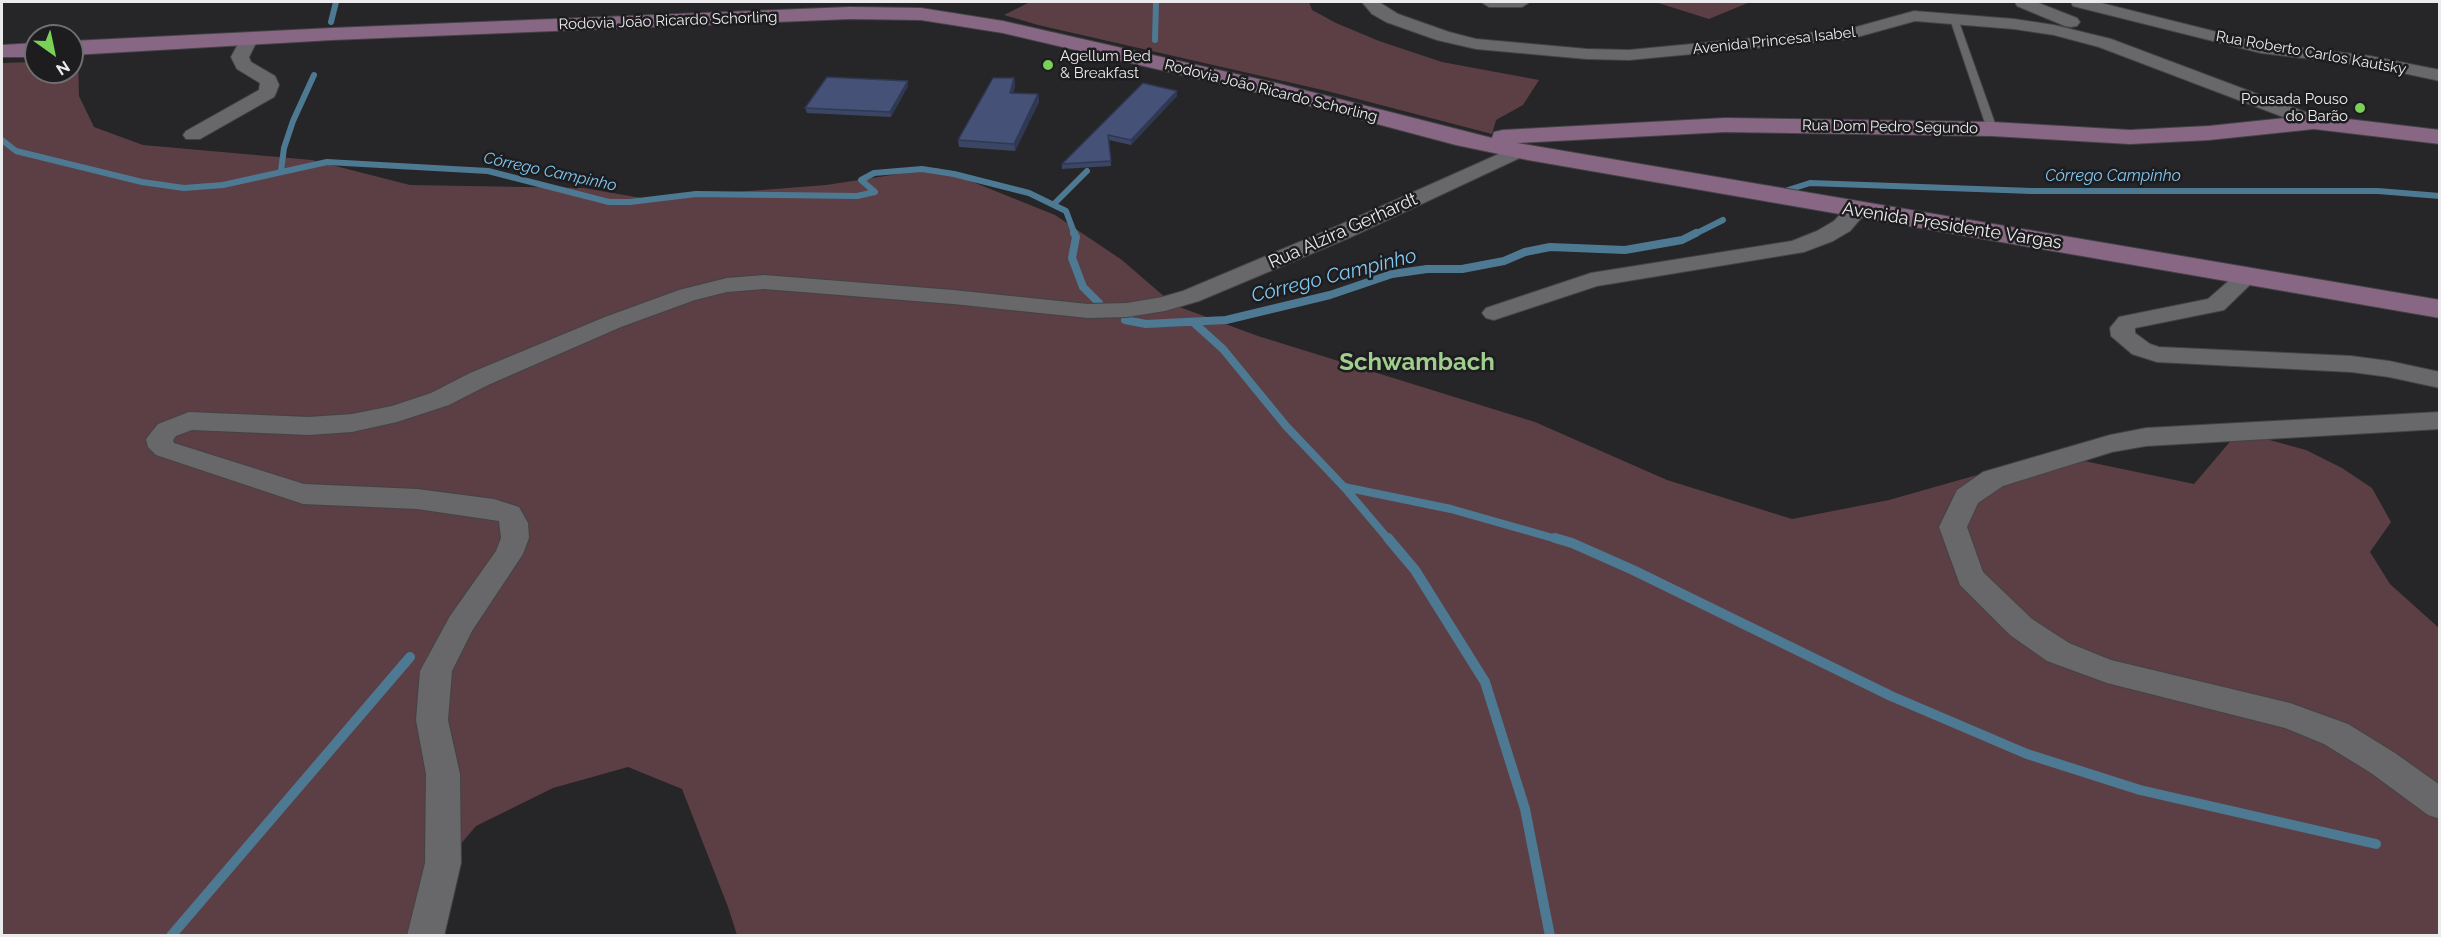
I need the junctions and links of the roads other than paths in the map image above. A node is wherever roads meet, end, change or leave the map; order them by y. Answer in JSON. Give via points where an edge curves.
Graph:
{"nodes":[{"id":1,"x":1370,"y":2,"type":"edge"},
{"id":2,"x":1489,"y":2,"type":"edge"},
{"id":3,"x":1522,"y":2,"type":"edge"},
{"id":4,"x":2023,"y":2,"type":"edge"},
{"id":5,"x":2079,"y":2,"type":"edge"},
{"id":6,"x":1954,"y":19,"type":"junction"},
{"id":7,"x":249,"y":39,"type":"junction"},
{"id":8,"x":84,"y":47,"type":"edge"},
{"id":9,"x":24,"y":50,"type":"edge"},
{"id":10,"x":2,"y":51,"type":"edge"},
{"id":11,"x":2172,"y":67,"type":"junction"},
{"id":12,"x":2439,"y":76,"type":"edge"},
{"id":13,"x":2314,"y":122,"type":"junction"},
{"id":14,"x":1992,"y":129,"type":"junction"},
{"id":15,"x":1605,"y":130,"type":"junction"},
{"id":16,"x":193,"y":135,"type":"dead end"},
{"id":17,"x":2439,"y":137,"type":"edge"},
{"id":18,"x":1465,"y":140,"type":"junction"},
{"id":19,"x":1519,"y":152,"type":"junction"},
{"id":20,"x":1631,"y":172,"type":"junction"},
{"id":21,"x":1857,"y":210,"type":"junction"},
{"id":22,"x":2248,"y":276,"type":"junction"},
{"id":23,"x":2439,"y":309,"type":"edge"},
{"id":24,"x":1494,"y":313,"type":"dead end"},
{"id":25,"x":2439,"y":380,"type":"edge"},
{"id":26,"x":2439,"y":420,"type":"edge"},
{"id":27,"x":2439,"y":804,"type":"edge"},
{"id":28,"x":425,"y":936,"type":"edge"}],
"edges":[{"from":1,"to":6,"type":"street","name":"Avenida Princesa Isabel","via":[[1392,18],[1476,44],[1587,54],[1629,55],[1850,34],[1914,16]]},
{"from":2,"to":3,"type":"street"},
{"from":4,"to":11,"type":"street","via":[[2147,48],[2165,57]]},
{"from":5,"to":12,"type":"street","name":"Rua Roberto Carlos Kautsky","via":[[2261,48],[2370,61]]},
{"from":6,"to":11,"type":"street","name":"Avenida Princesa Isabel","via":[[2054,30]]},
{"from":6,"to":14,"type":"lane"},
{"from":7,"to":8,"type":"main road","name":"Rodovia João Ricardo Schorling"},
{"from":7,"to":16,"type":"street","via":[[240,57],[243,64],[268,80],[267,93]]},
{"from":7,"to":18,"type":"main road","name":"Rodovia João Ricardo Schorling","via":[[850,13],[921,14],[1003,27]]},
{"from":9,"to":10,"type":"main road"},
{"from":11,"to":13,"type":"street","name":"Avenida Princesa Isabel"},
{"from":13,"to":14,"type":"main road","name":"Rua Dom Pedro Segundo","via":[[2130,137]]},
{"from":13,"to":17,"type":"main road"},
{"from":14,"to":15,"type":"main road","name":"Rua Dom Pedro Segundo","via":[[1725,125]]},
{"from":15,"to":18,"type":"main road","name":"Rua Dom Pedro Segundo"},
{"from":15,"to":20,"type":"main road","via":[[1601,142],[1606,157]]},
{"from":18,"to":19,"type":"main road","name":"Avenida Presidente Vargas"},
{"from":19,"to":20,"type":"main road","name":"Avenida Presidente Vargas"},
{"from":19,"to":28,"type":"street","name":"Rua Alzira Gerhardt","via":[[1343,232],[1165,304],[1088,311],[764,282],[727,285],[613,322],[440,399],[397,414],[309,426],[189,421],[167,430],[159,439],[160,447],[303,494],[417,499],[494,509],[509,514],[514,523],[515,538],[508,554],[461,624],[436,671],[432,720],[443,774],[443,863]]},
{"from":20,"to":21,"type":"main road","name":"Avenida Presidente Vargas"},
{"from":21,"to":22,"type":"main road","name":"Avenida Presidente Vargas"},
{"from":21,"to":24,"type":"street","via":[[1842,226],[1796,247],[1602,277]]},
{"from":22,"to":23,"type":"main road","name":"Avenida Presidente Vargas"},
{"from":22,"to":25,"type":"street","via":[[2216,305],[2127,322],[2122,328],[2123,336],[2141,349],[2157,354],[2351,364]]},
{"from":26,"to":27,"type":"street","via":[[2146,437],[2110,444],[1993,479],[1967,497],[1953,526],[1970,577],[2021,627],[2058,651],[2107,671],[2290,716],[2336,734]]}]}
